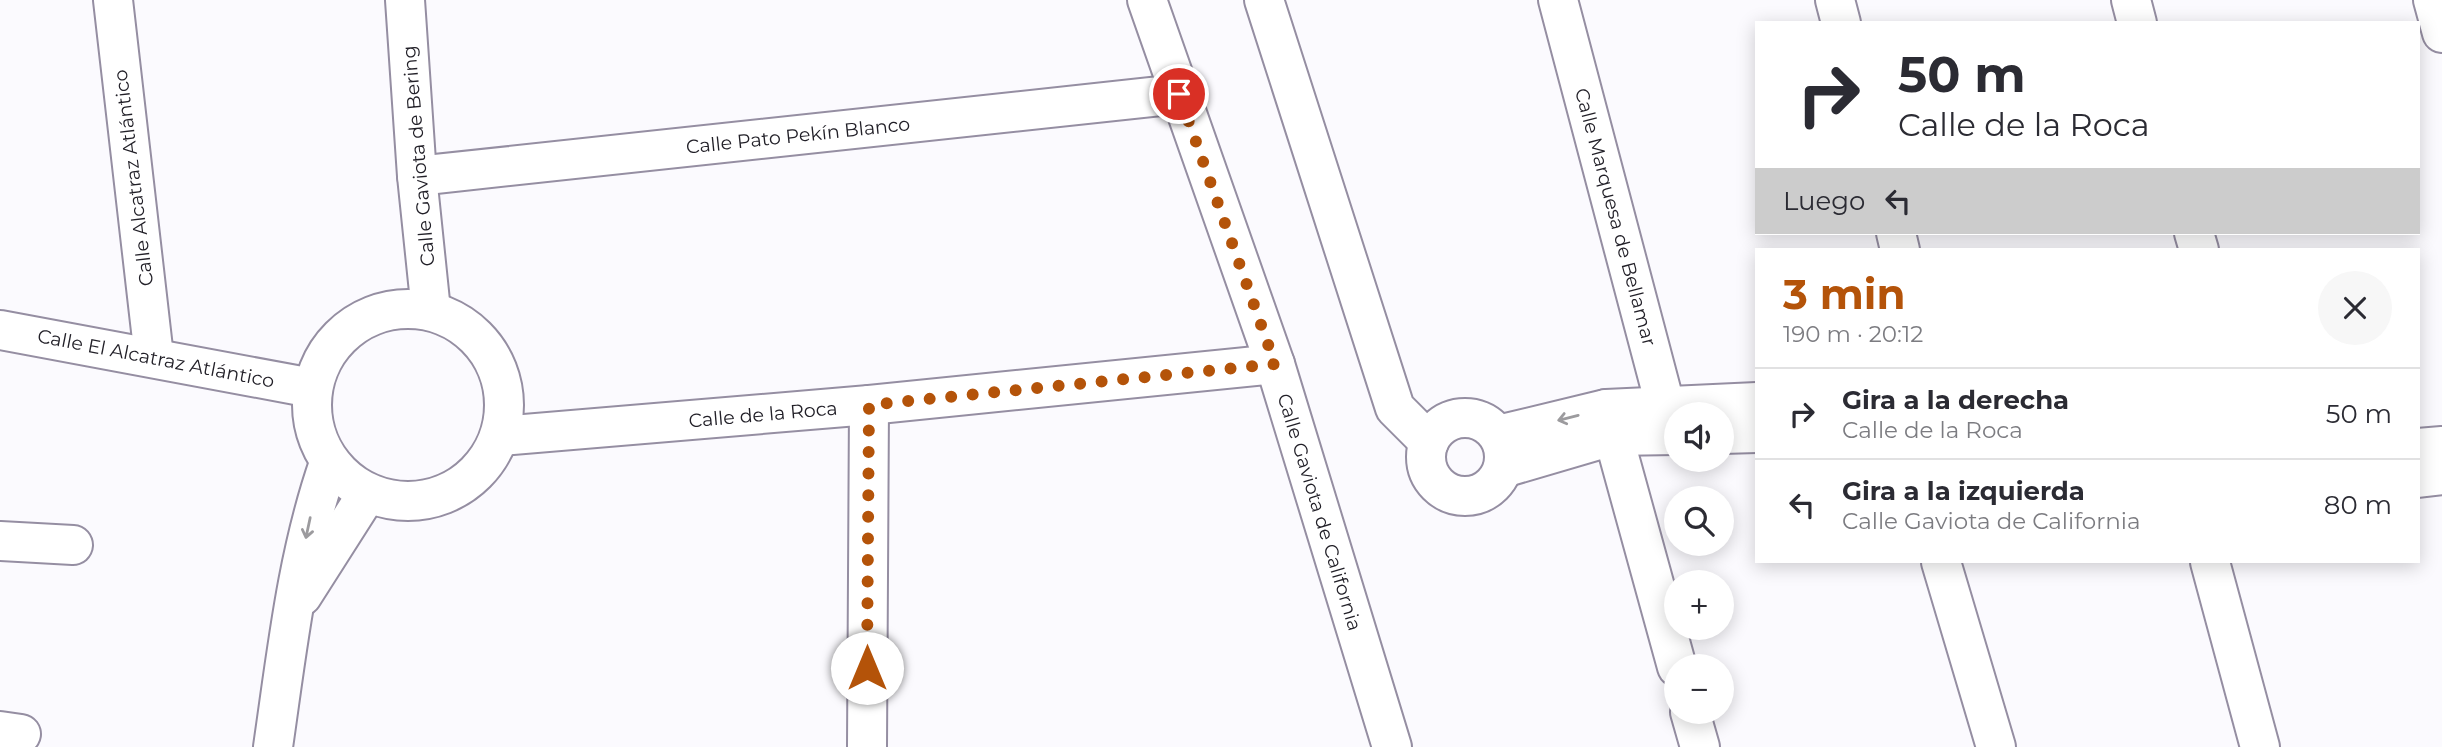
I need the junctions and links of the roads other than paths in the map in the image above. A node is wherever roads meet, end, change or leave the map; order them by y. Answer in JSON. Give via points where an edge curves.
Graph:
{"nodes":[{"id":1,"x":113,"y":0,"type":"edge"},
{"id":2,"x":405,"y":0,"type":"edge"},
{"id":3,"x":1147,"y":0,"type":"edge"},
{"id":4,"x":1264,"y":0,"type":"edge"},
{"id":5,"x":1558,"y":0,"type":"edge"},
{"id":6,"x":1835,"y":0,"type":"edge"},
{"id":7,"x":2131,"y":0,"type":"edge"},
{"id":8,"x":2433,"y":0,"type":"edge"},
{"id":9,"x":1840,"y":21,"type":"edge"},
{"id":10,"x":2136,"y":21,"type":"edge"},
{"id":11,"x":2442,"y":33,"type":"edge"},
{"id":12,"x":1179,"y":94,"type":"junction"},
{"id":13,"x":417,"y":176,"type":"junction"},
{"id":14,"x":431,"y":311,"type":"junction"},
{"id":15,"x":0,"y":330,"type":"edge"},
{"id":16,"x":154,"y":357,"type":"junction"},
{"id":17,"x":1275,"y":364,"type":"junction"},
{"id":18,"x":312,"y":388,"type":"junction"},
{"id":19,"x":1666,"y":402,"type":"edge"},
{"id":20,"x":1755,"y":403,"type":"edge"},
{"id":21,"x":869,"y":405,"type":"junction"},
{"id":22,"x":1734,"y":408,"type":"edge"},
{"id":23,"x":1609,"y":423,"type":"junction"},
{"id":24,"x":1664,"y":425,"type":"edge"},
{"id":25,"x":1755,"y":433,"type":"edge"},
{"id":26,"x":1734,"y":434,"type":"edge"},
{"id":27,"x":501,"y":436,"type":"junction"},
{"id":28,"x":1429,"y":442,"type":"junction"},
{"id":29,"x":2442,"y":446,"type":"edge"},
{"id":30,"x":2420,"y":448,"type":"edge"},
{"id":31,"x":1501,"y":451,"type":"junction"},
{"id":32,"x":329,"y":463,"type":"junction"},
{"id":33,"x":2442,"y":475,"type":"edge"},
{"id":34,"x":2420,"y":478,"type":"edge"},
{"id":35,"x":367,"y":494,"type":"junction"},
{"id":36,"x":0,"y":541,"type":"edge"},
{"id":37,"x":73,"y":545,"type":"dead end"},
{"id":38,"x":1941,"y":563,"type":"edge"},
{"id":39,"x":2210,"y":563,"type":"edge"},
{"id":40,"x":292,"y":613,"type":"junction"},
{"id":41,"x":1673,"y":654,"type":"edge"},
{"id":42,"x":1693,"y":724,"type":"edge"},
{"id":43,"x":273,"y":747,"type":"edge"},
{"id":44,"x":867,"y":747,"type":"edge"},
{"id":45,"x":1392,"y":747,"type":"edge"},
{"id":46,"x":1700,"y":747,"type":"edge"},
{"id":47,"x":1996,"y":747,"type":"edge"},
{"id":48,"x":2260,"y":747,"type":"edge"}],
"edges":[{"from":1,"to":16,"type":"street","name":"Calle Alcatraz Atlántico"},
{"from":2,"to":13,"type":"street","name":"Calle Gaviota de Bering"},
{"from":3,"to":12,"type":"street","name":"Calle Gaviota de California"},
{"from":4,"to":28,"type":"street","via":[[1395,408]]},
{"from":5,"to":19,"type":"street","name":"Calle Marquesa de Bellamar"},
{"from":6,"to":9,"type":"street"},
{"from":7,"to":10,"type":"street"},
{"from":8,"to":11,"type":"street"},
{"from":12,"to":13,"type":"street","name":"Calle Pato Pekín Blanco"},
{"from":12,"to":17,"type":"street","name":"Calle Gaviota de California"},
{"from":13,"to":14,"type":"street","name":"Calle Gaviota de Bering"},
{"from":14,"to":18,"type":"street","via":[[379,313],[355,324],[335,341],[320,363]]},
{"from":14,"to":27,"type":"street","via":[[461,324],[484,345],[500,373],[505,405]]},
{"from":15,"to":16,"type":"street","name":"Calle El Alcatraz Atlántico"},
{"from":16,"to":18,"type":"street","name":"Calle El Alcatraz Atlántico"},
{"from":17,"to":21,"type":"street","name":"Calle de la Roca"},
{"from":17,"to":45,"type":"street","name":"Calle Gaviota de California"},
{"from":18,"to":32,"type":"street","via":[[313,427]]},
{"from":20,"to":22,"type":"street"},
{"from":21,"to":27,"type":"street","name":"Calle de la Roca"},
{"from":21,"to":44,"type":"street"},
{"from":23,"to":24,"type":"street"},
{"from":23,"to":31,"type":"street"},
{"from":23,"to":41,"type":"street"},
{"from":25,"to":26,"type":"street"},
{"from":27,"to":35,"type":"street","via":[[486,465],[461,487],[441,496],[398,502]]},
{"from":28,"to":31,"type":"street","via":[[1448,421],[1464,417],[1481,420]]},
{"from":28,"to":31,"type":"street","via":[[1428,470],[1443,489],[1458,495],[1479,494],[1490,487]]},
{"from":29,"to":30,"type":"street"},
{"from":32,"to":35,"type":"street"},
{"from":32,"to":40,"type":"street","one_way":true,"via":[[309,520]]},
{"from":33,"to":34,"type":"street"},
{"from":35,"to":40,"type":"street"},
{"from":36,"to":37,"type":"street"},
{"from":38,"to":47,"type":"street"},
{"from":39,"to":48,"type":"street"},
{"from":40,"to":43,"type":"street"},
{"from":42,"to":46,"type":"street"}]}
